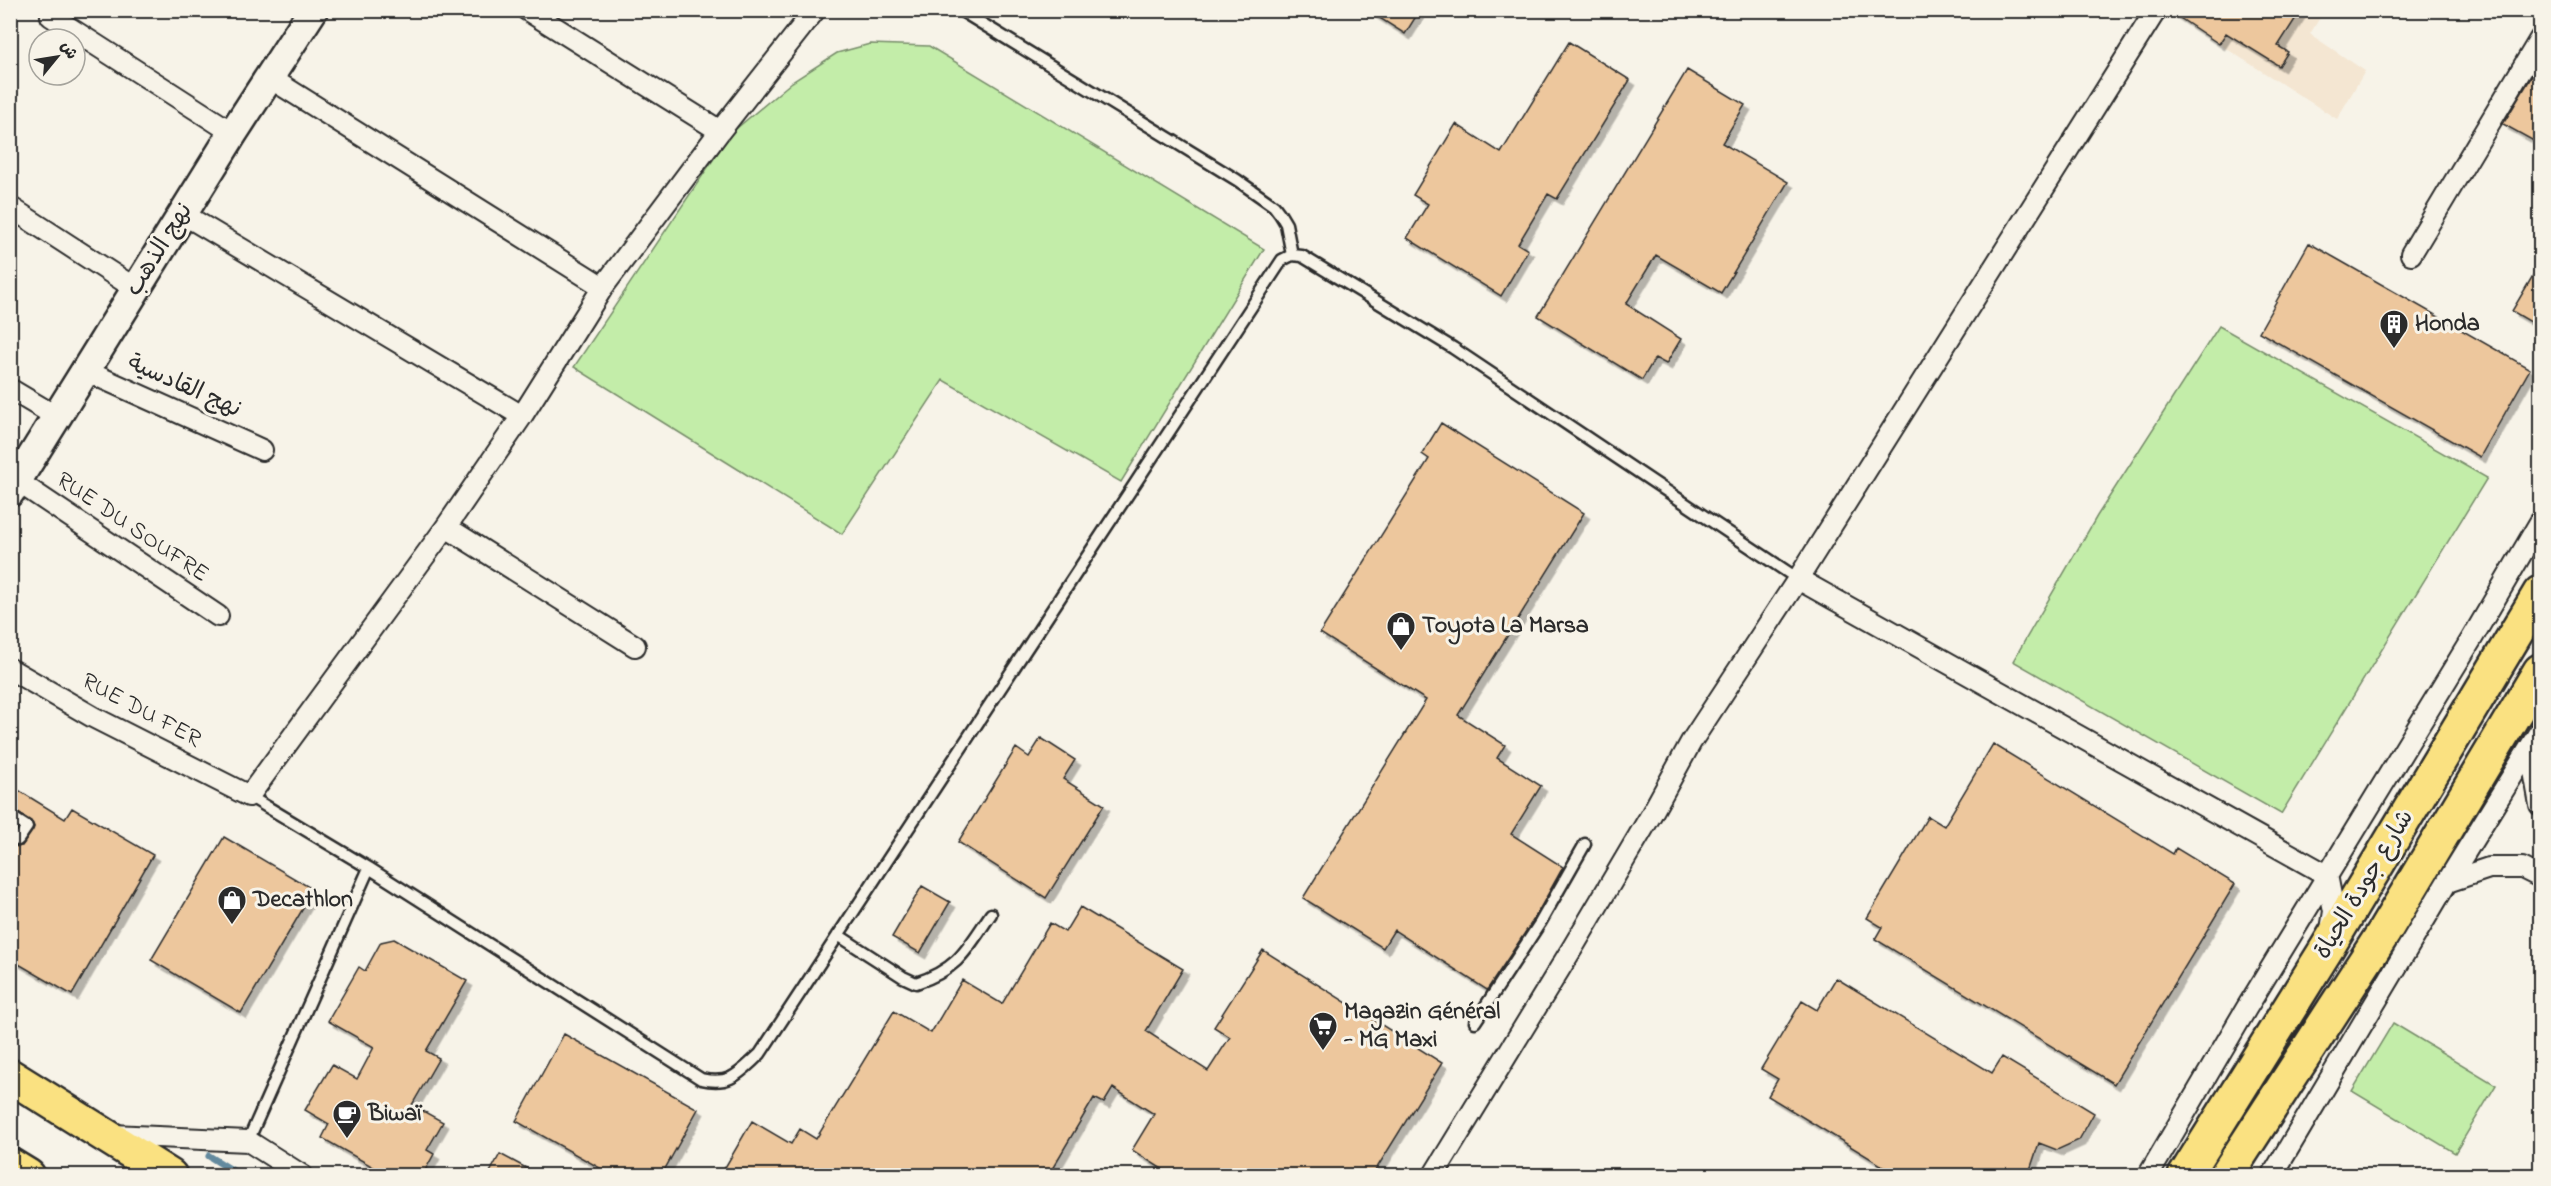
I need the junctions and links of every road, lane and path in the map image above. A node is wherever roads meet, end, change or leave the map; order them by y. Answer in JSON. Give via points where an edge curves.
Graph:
{"nodes":[{"id":1,"x":313,"y":10,"type":"edge"},
{"id":2,"x":527,"y":10,"type":"edge"},
{"id":3,"x":815,"y":10,"type":"edge"},
{"id":4,"x":960,"y":10,"type":"edge"},
{"id":5,"x":2156,"y":10,"type":"edge"},
{"id":6,"x":51,"y":16,"type":"dead end"},
{"id":7,"x":2541,"y":39,"type":"edge"},
{"id":8,"x":270,"y":78,"type":"junction"},
{"id":9,"x":720,"y":130,"type":"junction"},
{"id":10,"x":232,"y":133,"type":"junction"},
{"id":11,"x":10,"y":207,"type":"edge"},
{"id":12,"x":183,"y":214,"type":"junction"},
{"id":13,"x":2411,"y":254,"type":"dead end"},
{"id":14,"x":1292,"y":255,"type":"junction"},
{"id":15,"x":603,"y":287,"type":"junction"},
{"id":16,"x":136,"y":289,"type":"junction"},
{"id":17,"x":86,"y":371,"type":"junction"},
{"id":18,"x":10,"y":389,"type":"edge"},
{"id":19,"x":522,"y":416,"type":"junction"},
{"id":20,"x":57,"y":417,"type":"junction"},
{"id":21,"x":262,"y":450,"type":"dead end"},
{"id":22,"x":14,"y":487,"type":"edge"},
{"id":23,"x":2541,"y":522,"type":"edge"},
{"id":24,"x":446,"y":527,"type":"junction"},
{"id":25,"x":1798,"y":579,"type":"junction"},
{"id":26,"x":2541,"y":593,"type":"edge"},
{"id":27,"x":218,"y":616,"type":"dead end"},
{"id":28,"x":635,"y":646,"type":"dead end"},
{"id":29,"x":10,"y":669,"type":"edge"},
{"id":30,"x":2541,"y":671,"type":"edge"},
{"id":31,"x":2541,"y":731,"type":"edge"},
{"id":32,"x":2530,"y":748,"type":"junction"},
{"id":33,"x":249,"y":796,"type":"junction"},
{"id":34,"x":2541,"y":806,"type":"edge"},
{"id":35,"x":10,"y":816,"type":"edge"},
{"id":36,"x":18,"y":840,"type":"dead end"},
{"id":37,"x":1585,"y":844,"type":"dead end"},
{"id":38,"x":369,"y":868,"type":"junction"},
{"id":39,"x":2327,"y":875,"type":"junction"},
{"id":40,"x":2541,"y":877,"type":"edge"},
{"id":41,"x":2447,"y":882,"type":"junction"},
{"id":42,"x":991,"y":914,"type":"dead end"},
{"id":43,"x":838,"y":935,"type":"junction"},
{"id":44,"x":2327,"y":948,"type":"junction"},
{"id":45,"x":2365,"y":960,"type":"junction"},
{"id":46,"x":1475,"y":1022,"type":"dead end"},
{"id":47,"x":10,"y":1076,"type":"edge"},
{"id":48,"x":106,"y":1135,"type":"junction"},
{"id":49,"x":248,"y":1141,"type":"junction"},
{"id":50,"x":10,"y":1165,"type":"edge"},
{"id":51,"x":28,"y":1176,"type":"edge"},
{"id":52,"x":170,"y":1176,"type":"edge"},
{"id":53,"x":303,"y":1176,"type":"edge"},
{"id":54,"x":1433,"y":1176,"type":"edge"},
{"id":55,"x":2148,"y":1176,"type":"edge"},
{"id":56,"x":2185,"y":1176,"type":"edge"},
{"id":57,"x":2226,"y":1176,"type":"edge"},
{"id":58,"x":2253,"y":1176,"type":"edge"},
{"id":59,"x":2272,"y":1176,"type":"edge"}],
"edges":[{"from":1,"to":8,"type":"street","name":"نهج الذهب"},
{"from":2,"to":9,"type":"street"},
{"from":3,"to":9,"type":"street"},
{"from":4,"to":14,"type":"lane","via":[[1274,206],[1286,224]]},
{"from":5,"to":25,"type":"street"},
{"from":6,"to":10,"type":"street"},
{"from":7,"to":13,"type":"street"},
{"from":8,"to":10,"type":"street","name":"نهج الذهب"},
{"from":8,"to":15,"type":"street"},
{"from":9,"to":15,"type":"street"},
{"from":10,"to":12,"type":"street","name":"نهج الذهب"},
{"from":11,"to":16,"type":"street"},
{"from":12,"to":16,"type":"street","name":"نهج الذهب"},
{"from":12,"to":19,"type":"street"},
{"from":14,"to":25,"type":"lane","via":[[1302,256],[1453,348]]},
{"from":14,"to":43,"type":"lane","via":[[1282,260]]},
{"from":15,"to":19,"type":"street"},
{"from":16,"to":17,"type":"street","name":"نهج الذهب"},
{"from":17,"to":20,"type":"street","name":"نهج الذهب"},
{"from":17,"to":21,"type":"street","name":"نهج القادسية"},
{"from":18,"to":20,"type":"street"},
{"from":19,"to":24,"type":"street"},
{"from":20,"to":22,"type":"street","name":"نهج الذهب"},
{"from":22,"to":27,"type":"street","name":"RUE DU SOUFRE"},
{"from":23,"to":39,"type":"street"},
{"from":24,"to":28,"type":"street"},
{"from":24,"to":33,"type":"street"},
{"from":25,"to":39,"type":"street"},
{"from":25,"to":54,"type":"street","via":[[1691,742],[1573,947]]},
{"from":26,"to":44,"type":"highway","name":"شارع جودة الحياة"},
{"from":29,"to":33,"type":"street","name":"RUE DU FER","via":[[93,717]]},
{"from":30,"to":45,"type":"highway","name":"شارع جودة الحياة"},
{"from":31,"to":32,"type":"street"},
{"from":32,"to":34,"type":"street"},
{"from":32,"to":41,"type":"street"},
{"from":33,"to":38,"type":"lane"},
{"from":35,"to":36,"type":"lane","via":[[27,827]]},
{"from":37,"to":46,"type":"lane","via":[[1540,923]]},
{"from":38,"to":43,"type":"lane","via":[[701,1079],[717,1083],[736,1077],[760,1054]]},
{"from":38,"to":49,"type":"lane"},
{"from":39,"to":44,"type":"street","via":[[2334,910]]},
{"from":39,"to":55,"type":"street"},
{"from":40,"to":41,"type":"street","via":[[2522,868],[2489,868]]},
{"from":41,"to":59,"type":"street"},
{"from":42,"to":43,"type":"lane","via":[[960,958],[916,983]]},
{"from":44,"to":56,"type":"highway","name":"شارع جودة الحياة"},
{"from":45,"to":57,"type":"highway","name":"شارع جودة الحياة"},
{"from":45,"to":58,"type":"highway","via":[[2324,1060]]},
{"from":47,"to":48,"type":"highway"},
{"from":48,"to":49,"type":"street"},
{"from":48,"to":52,"type":"highway"},
{"from":49,"to":53,"type":"street"},
{"from":50,"to":51,"type":"highway"}]}
